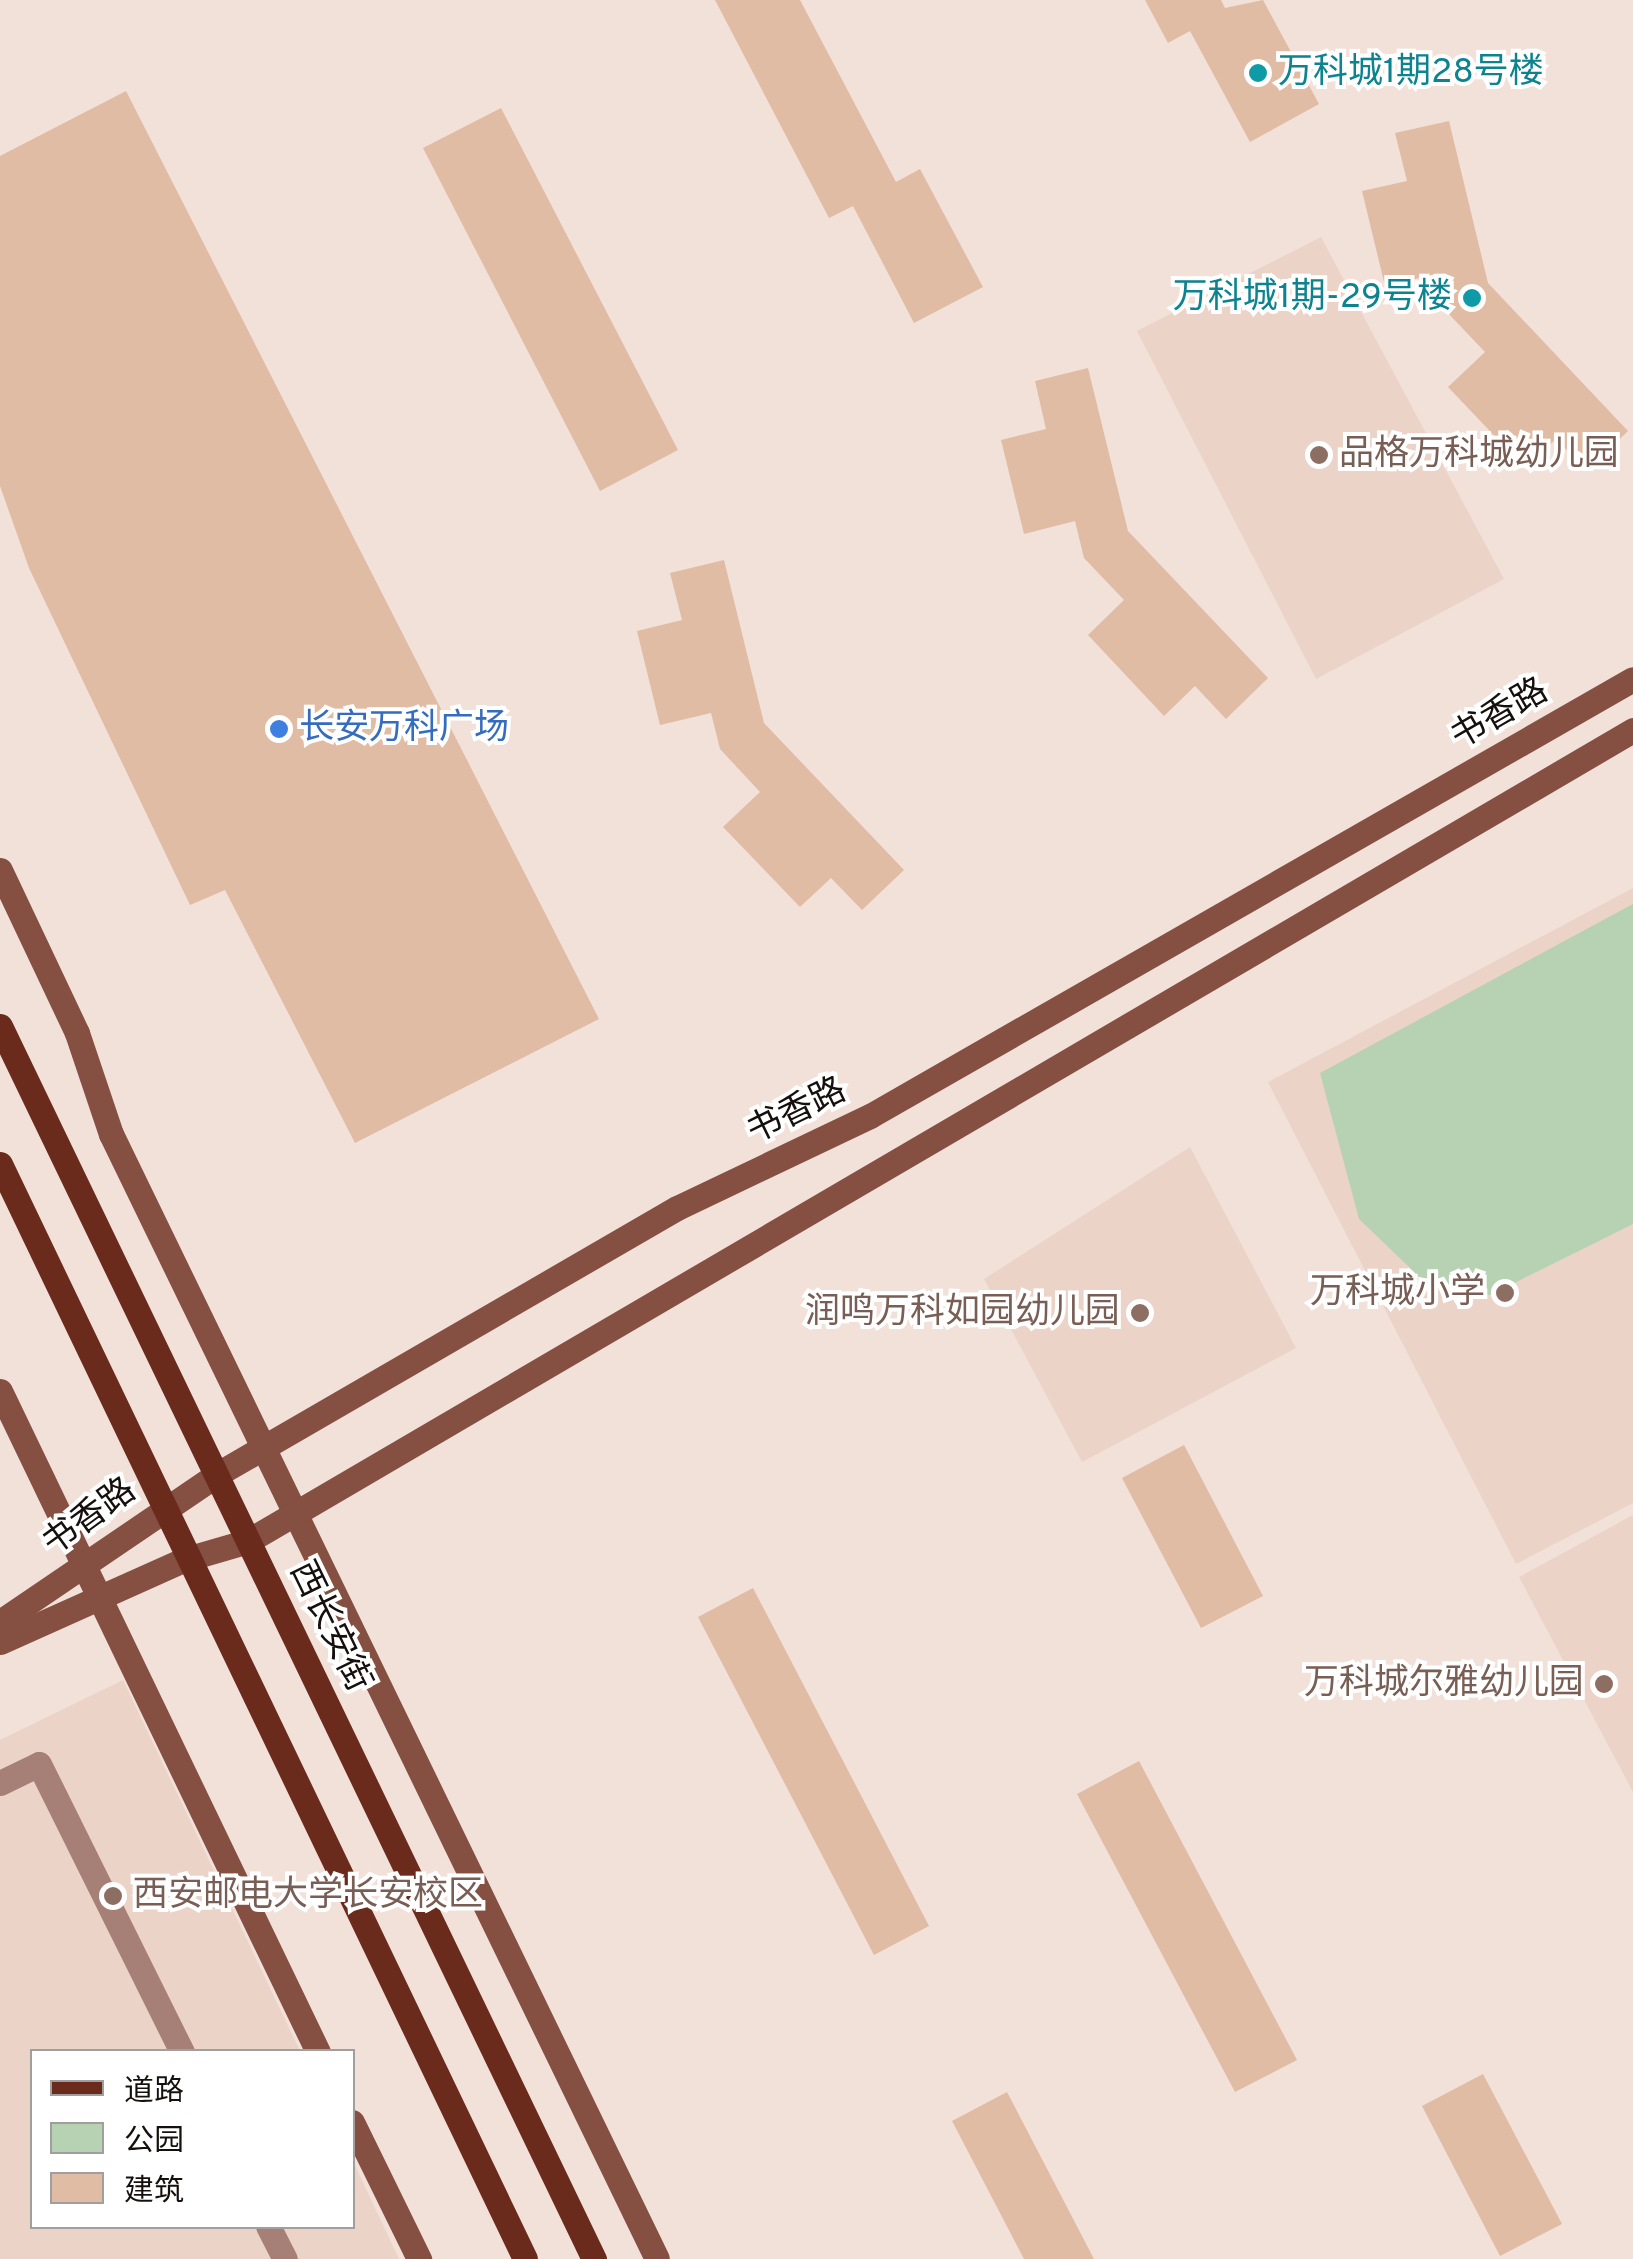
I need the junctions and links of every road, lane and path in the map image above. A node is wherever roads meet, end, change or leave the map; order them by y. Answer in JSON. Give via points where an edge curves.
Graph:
{"nodes":[{"id":1,"x":1633,"y":679,"type":"edge"},
{"id":2,"x":1633,"y":730,"type":"edge"},
{"id":3,"x":0,"y":870,"type":"edge"},
{"id":4,"x":0,"y":1026,"type":"edge"},
{"id":5,"x":0,"y":1164,"type":"edge"},
{"id":6,"x":0,"y":1391,"type":"edge"},
{"id":7,"x":262,"y":1448,"type":"junction"},
{"id":8,"x":221,"y":1472,"type":"junction"},
{"id":9,"x":166,"y":1506,"type":"junction"},
{"id":10,"x":295,"y":1514,"type":"junction"},
{"id":11,"x":248,"y":1541,"type":"junction"},
{"id":12,"x":183,"y":1560,"type":"junction"},
{"id":13,"x":83,"y":1566,"type":"junction"},
{"id":14,"x":98,"y":1597,"type":"junction"},
{"id":15,"x":0,"y":1622,"type":"edge"},
{"id":16,"x":0,"y":1642,"type":"edge"},
{"id":17,"x":0,"y":1782,"type":"edge"},
{"id":18,"x":181,"y":2049,"type":"edge"},
{"id":19,"x":317,"y":2049,"type":"edge"},
{"id":20,"x":355,"y":2128,"type":"edge"},
{"id":21,"x":269,"y":2229,"type":"edge"},
{"id":22,"x":284,"y":2259,"type":"edge"},
{"id":23,"x":420,"y":2259,"type":"edge"},
{"id":24,"x":526,"y":2259,"type":"edge"},
{"id":25,"x":594,"y":2259,"type":"edge"},
{"id":26,"x":658,"y":2259,"type":"edge"}],
"edges":[{"from":1,"to":7,"type":"street","name":"书香路","via":[[870,1116],[677,1208]]},
{"from":2,"to":10,"type":"street","name":"书香路"},
{"from":3,"to":7,"type":"street","via":[[77,1033],[111,1134]]},
{"from":4,"to":8,"type":"main road","name":"西长安街"},
{"from":5,"to":9,"type":"main road"},
{"from":6,"to":13,"type":"street"},
{"from":7,"to":8,"type":"street","name":"书香路"},
{"from":7,"to":10,"type":"street"},
{"from":8,"to":9,"type":"street","name":"书香路"},
{"from":8,"to":11,"type":"main road","name":"西长安街"},
{"from":9,"to":12,"type":"main road"},
{"from":9,"to":13,"type":"street","name":"书香路"},
{"from":10,"to":11,"type":"street","name":"书香路"},
{"from":10,"to":26,"type":"street"},
{"from":11,"to":12,"type":"street","name":"书香路"},
{"from":11,"to":25,"type":"main road","name":"西长安街"},
{"from":12,"to":14,"type":"street","name":"书香路"},
{"from":12,"to":24,"type":"main road"},
{"from":13,"to":14,"type":"street"},
{"from":13,"to":15,"type":"street","name":"书香路"},
{"from":14,"to":16,"type":"street","name":"书香路"},
{"from":14,"to":19,"type":"street"},
{"from":17,"to":18,"type":"street","via":[[39,1764]]},
{"from":20,"to":23,"type":"street"},
{"from":21,"to":22,"type":"street"}]}
